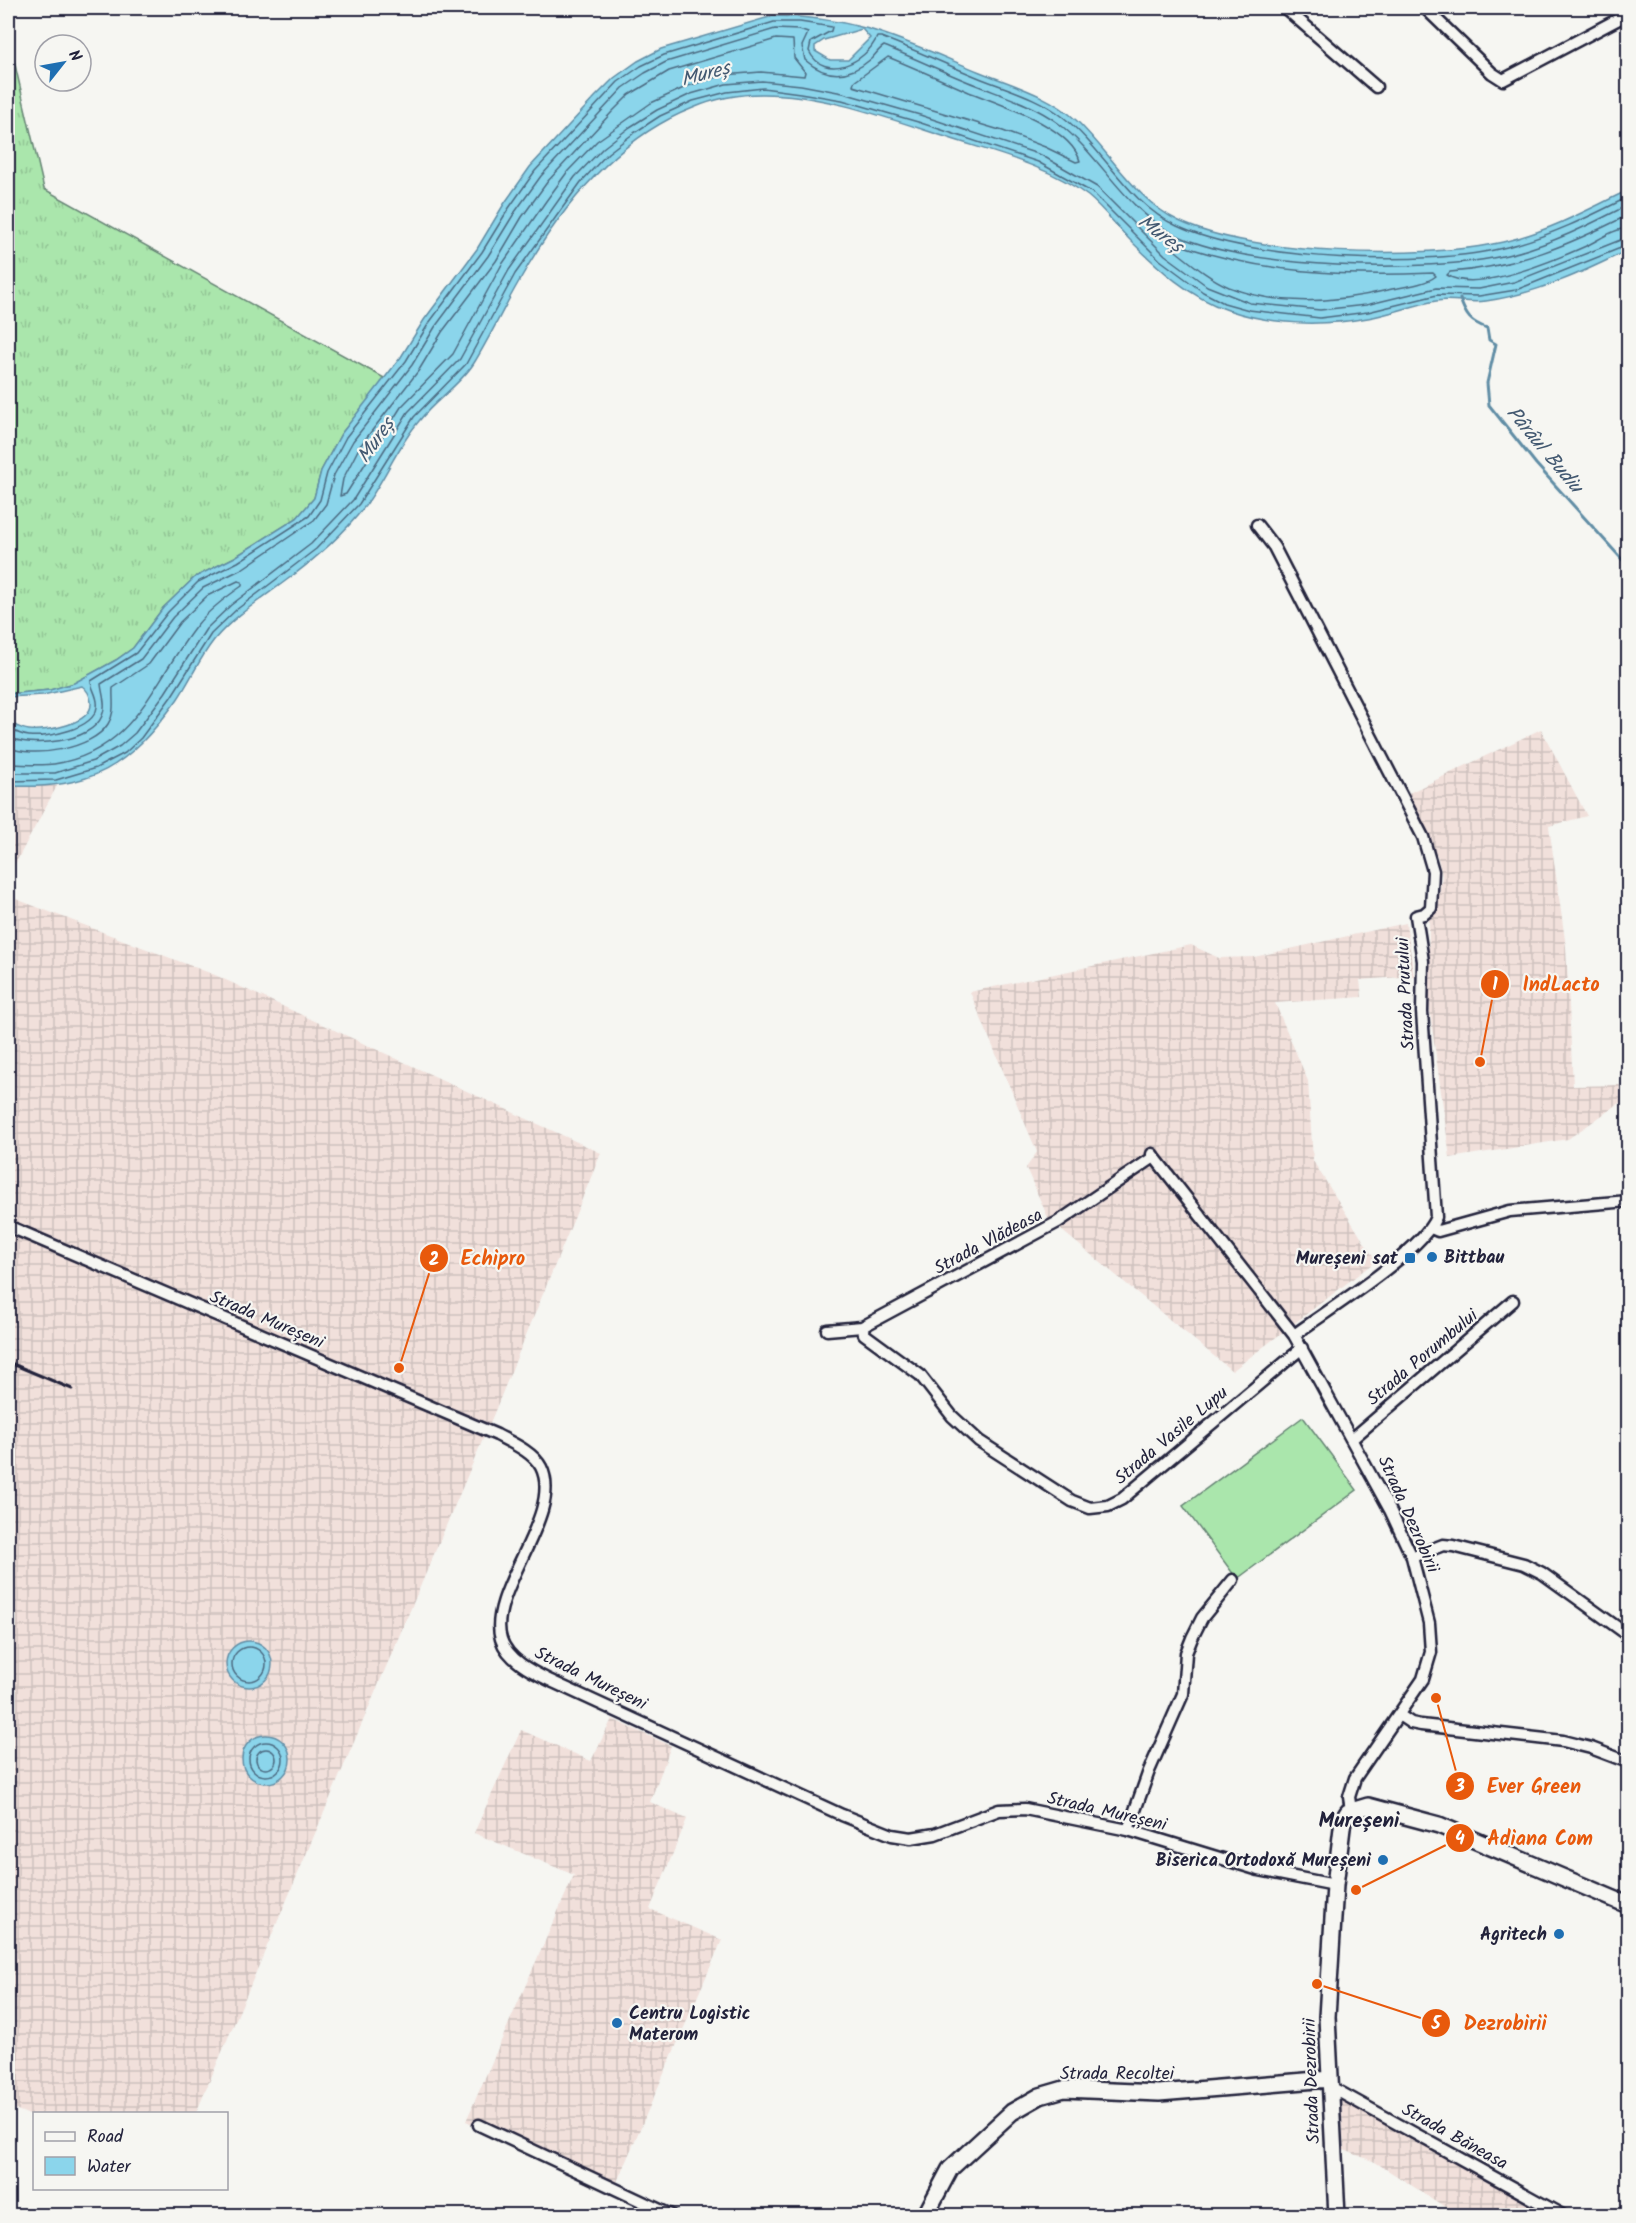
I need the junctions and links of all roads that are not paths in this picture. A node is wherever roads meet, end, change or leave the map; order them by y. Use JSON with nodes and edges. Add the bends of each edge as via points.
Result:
{"nodes":[{"id":1,"x":1286,"y":8,"type":"edge"},
{"id":2,"x":1425,"y":8,"type":"edge"},
{"id":3,"x":1629,"y":14,"type":"edge"},
{"id":4,"x":1376,"y":87,"type":"dead end"},
{"id":5,"x":1257,"y":525,"type":"dead end"},
{"id":6,"x":1153,"y":1155,"type":"joint"},
{"id":7,"x":1629,"y":1201,"type":"edge"},
{"id":8,"x":8,"y":1226,"type":"edge"},
{"id":9,"x":1431,"y":1228,"type":"junction"},
{"id":10,"x":1513,"y":1301,"type":"dead end"},
{"id":11,"x":862,"y":1327,"type":"junction"},
{"id":12,"x":827,"y":1330,"type":"dead end"},
{"id":13,"x":1294,"y":1335,"type":"junction"},
{"id":14,"x":1302,"y":1348,"type":"junction"},
{"id":15,"x":1352,"y":1439,"type":"junction"},
{"id":16,"x":1412,"y":1557,"type":"junction"},
{"id":17,"x":1233,"y":1580,"type":"dead end"},
{"id":18,"x":1629,"y":1635,"type":"edge"},
{"id":19,"x":1399,"y":1715,"type":"junction"},
{"id":20,"x":1629,"y":1762,"type":"edge"},
{"id":21,"x":1351,"y":1810,"type":"junction"},
{"id":22,"x":1128,"y":1830,"type":"junction"},
{"id":23,"x":1335,"y":1885,"type":"junction"},
{"id":24,"x":1629,"y":1905,"type":"edge"},
{"id":25,"x":1329,"y":2083,"type":"junction"},
{"id":26,"x":479,"y":2125,"type":"dead end"},
{"id":27,"x":673,"y":2216,"type":"edge"},
{"id":28,"x":925,"y":2216,"type":"edge"},
{"id":29,"x":1337,"y":2216,"type":"edge"},
{"id":30,"x":1564,"y":2216,"type":"edge"}],
"edges":[{"from":1,"to":4,"type":"street"},
{"from":2,"to":3,"type":"street","via":[[1503,80]]},
{"from":5,"to":9,"type":"street","name":"Strada Prutului","via":[[1274,547],[1423,837],[1433,871],[1431,908],[1416,916],[1424,961],[1422,1012],[1437,1204]]},
{"from":6,"to":11,"type":"street","name":"Strada Vlădeasa","via":[[1058,1222]]},
{"from":6,"to":13,"type":"street","name":"Strada Dezrobirii"},
{"from":7,"to":9,"type":"street","via":[[1510,1212],[1438,1231]]},
{"from":8,"to":22,"type":"street","name":"Strada Mureșeni","via":[[497,1435],[524,1450],[541,1467],[546,1486],[544,1507],[507,1595],[501,1639],[528,1669],[892,1835],[911,1838],[935,1834],[999,1809],[1069,1816]]},
{"from":9,"to":13,"type":"street","via":[[1415,1246]]},
{"from":10,"to":15,"type":"street","name":"Strada Porumbului"},
{"from":11,"to":12,"type":"street","name":"Strada Vlădeasa"},
{"from":11,"to":14,"type":"street","name":"Strada Vasile Lupu","via":[[864,1334],[920,1375],[952,1416],[980,1441],[1072,1502],[1090,1508],[1122,1499]]},
{"from":13,"to":14,"type":"street","name":"Strada Dezrobirii"},
{"from":14,"to":15,"type":"street","name":"Strada Dezrobirii"},
{"from":15,"to":16,"type":"street","name":"Strada Dezrobirii"},
{"from":16,"to":18,"type":"street","via":[[1443,1545],[1524,1564],[1560,1584]]},
{"from":16,"to":19,"type":"street","name":"Strada Dezrobirii","via":[[1430,1623],[1431,1652],[1424,1679]]},
{"from":17,"to":22,"type":"street","via":[[1202,1618],[1192,1638],[1186,1653],[1183,1694]]},
{"from":19,"to":20,"type":"street","via":[[1421,1725],[1563,1741]]},
{"from":19,"to":21,"type":"street","name":"Strada Dezrobirii","via":[[1355,1778],[1349,1797]]},
{"from":21,"to":23,"type":"main road","name":"Strada Dezrobirii","via":[[1343,1820]]},
{"from":21,"to":24,"type":"main road","via":[[1368,1806],[1439,1825]]},
{"from":22,"to":23,"type":"street","name":"Strada Mureșeni","via":[[1259,1870]]},
{"from":23,"to":25,"type":"main road","name":"Strada Dezrobirii","via":[[1327,2017]]},
{"from":25,"to":28,"type":"main road","name":"Strada Recoltei","via":[[1159,2093],[1064,2089],[1040,2096],[1012,2112],[950,2169]]},
{"from":25,"to":29,"type":"main road","name":"Strada Dezrobirii"},
{"from":25,"to":30,"type":"street","name":"Strada Băneasa"},
{"from":26,"to":27,"type":"street"}]}
